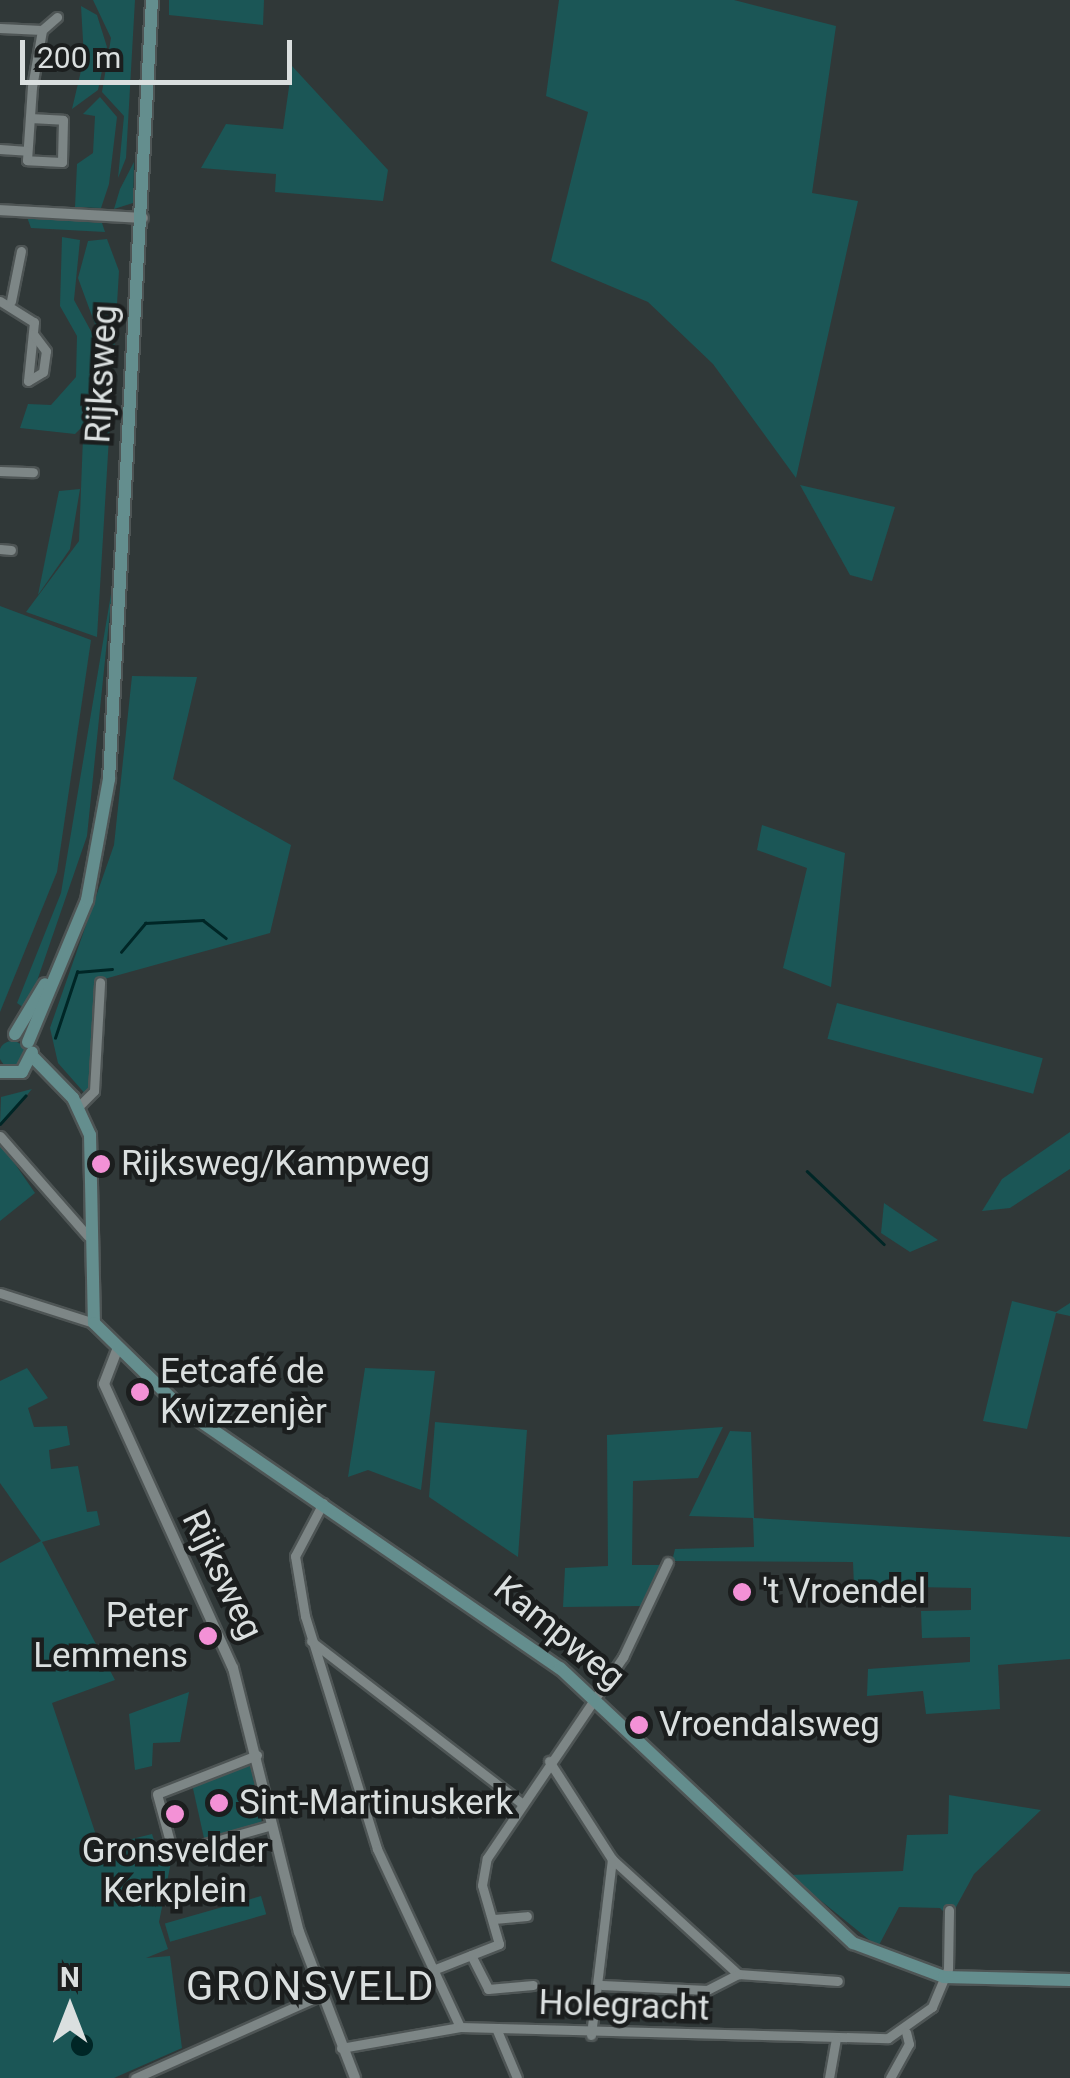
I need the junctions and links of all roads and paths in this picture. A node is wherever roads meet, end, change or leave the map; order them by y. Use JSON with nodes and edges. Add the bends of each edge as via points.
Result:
{"nodes":[{"id":1,"x":152,"y":0,"type":"edge"},
{"id":2,"x":56,"y":17,"type":"dead end"},
{"id":3,"x":0,"y":28,"type":"edge"},
{"id":4,"x":42,"y":30,"type":"junction"},
{"id":5,"x":30,"y":118,"type":"junction"},
{"id":6,"x":0,"y":150,"type":"edge"},
{"id":7,"x":27,"y":151,"type":"junction"},
{"id":8,"x":0,"y":210,"type":"edge"},
{"id":9,"x":142,"y":218,"type":"junction"},
{"id":10,"x":21,"y":250,"type":"dead end"},
{"id":11,"x":5,"y":301,"type":"edge"},
{"id":12,"x":33,"y":334,"type":"dead end"},
{"id":13,"x":0,"y":471,"type":"edge"},
{"id":14,"x":34,"y":472,"type":"dead end"},
{"id":15,"x":110,"y":751,"type":"junction"},
{"id":16,"x":100,"y":982,"type":"dead end"},
{"id":17,"x":7,"y":1035,"type":"edge"},
{"id":18,"x":30,"y":1049,"type":"junction"},
{"id":19,"x":25,"y":1070,"type":"junction"},
{"id":20,"x":3,"y":1076,"type":"edge"},
{"id":21,"x":67,"y":1091,"type":"junction"},
{"id":22,"x":79,"y":1106,"type":"junction"},
{"id":23,"x":0,"y":1136,"type":"edge"},
{"id":24,"x":88,"y":1236,"type":"junction"},
{"id":25,"x":0,"y":1294,"type":"edge"},
{"id":26,"x":94,"y":1323,"type":"junction"},
{"id":27,"x":117,"y":1350,"type":"junction"},
{"id":28,"x":323,"y":1502,"type":"junction"},
{"id":29,"x":668,"y":1562,"type":"dead end"},
{"id":30,"x":312,"y":1641,"type":"junction"},
{"id":31,"x":596,"y":1698,"type":"junction"},
{"id":32,"x":257,"y":1755,"type":"junction"},
{"id":33,"x":549,"y":1761,"type":"junction"},
{"id":34,"x":520,"y":1802,"type":"junction"},
{"id":35,"x":272,"y":1825,"type":"junction"},
{"id":36,"x":612,"y":1860,"type":"junction"},
{"id":37,"x":949,"y":1910,"type":"dead end"},
{"id":38,"x":527,"y":1916,"type":"dead end"},
{"id":39,"x":494,"y":1918,"type":"junction"},
{"id":40,"x":471,"y":1955,"type":"junction"},
{"id":41,"x":433,"y":1970,"type":"junction"},
{"id":42,"x":738,"y":1974,"type":"junction"},
{"id":43,"x":944,"y":1977,"type":"junction"},
{"id":44,"x":1070,"y":1980,"type":"edge"},
{"id":45,"x":838,"y":1981,"type":"dead end"},
{"id":46,"x":602,"y":1985,"type":"junction"},
{"id":47,"x":533,"y":1986,"type":"dead end"},
{"id":48,"x":319,"y":1996,"type":"junction"},
{"id":49,"x":460,"y":2027,"type":"junction"},
{"id":50,"x":496,"y":2028,"type":"junction"},
{"id":51,"x":906,"y":2032,"type":"junction"},
{"id":52,"x":591,"y":2034,"type":"junction"},
{"id":53,"x":836,"y":2040,"type":"junction"},
{"id":54,"x":341,"y":2048,"type":"junction"},
{"id":55,"x":135,"y":2078,"type":"edge"},
{"id":56,"x":355,"y":2078,"type":"edge"},
{"id":57,"x":517,"y":2078,"type":"edge"},
{"id":58,"x":830,"y":2078,"type":"edge"},
{"id":59,"x":890,"y":2078,"type":"edge"}],
"edges":[{"from":1,"to":9,"type":"main road","name":"Rijksweg"},
{"from":2,"to":4,"type":"street"},
{"from":3,"to":4,"type":"street"},
{"from":4,"to":5,"type":"street"},
{"from":5,"to":7,"type":"street"},
{"from":5,"to":7,"type":"street","via":[[64,120],[62,162],[27,160]]},
{"from":6,"to":7,"type":"street"},
{"from":8,"to":9,"type":"street"},
{"from":9,"to":15,"type":"main road","name":"Rijksweg"},
{"from":10,"to":11,"type":"street"},
{"from":11,"to":12,"type":"street","via":[[31,315]]},
{"from":13,"to":14,"type":"street"},
{"from":15,"to":17,"type":"main road","name":"Rijksweg","via":[[72,920]]},
{"from":15,"to":18,"type":"main road","name":"Rijksweg","via":[[87,900]]},
{"from":16,"to":22,"type":"street","via":[[94,1091]]},
{"from":17,"to":18,"type":"main road"},
{"from":18,"to":19,"type":"main road","name":"Rijksweg"},
{"from":18,"to":21,"type":"main road"},
{"from":19,"to":20,"type":"main road"},
{"from":19,"to":21,"type":"main road"},
{"from":21,"to":22,"type":"main road"},
{"from":22,"to":24,"type":"main road","via":[[91,1141]]},
{"from":23,"to":24,"type":"street"},
{"from":24,"to":26,"type":"main road"},
{"from":25,"to":26,"type":"street"},
{"from":26,"to":27,"type":"main road"},
{"from":27,"to":28,"type":"main road","name":"Kampweg","via":[[208,1430]]},
{"from":27,"to":32,"type":"street","name":"Rijksweg","via":[[102,1374],[121,1433],[214,1622]]},
{"from":28,"to":30,"type":"street","via":[[297,1547],[295,1578]]},
{"from":28,"to":31,"type":"main road","name":"Kampweg"},
{"from":29,"to":31,"type":"street"},
{"from":30,"to":34,"type":"street"},
{"from":30,"to":41,"type":"street","via":[[377,1849]]},
{"from":31,"to":33,"type":"street"},
{"from":31,"to":43,"type":"main road","name":"Kampweg","via":[[811,1912],[870,1953]]},
{"from":32,"to":35,"type":"street","name":"Rijksweg"},
{"from":32,"to":35,"type":"street","via":[[156,1794],[174,1853]]},
{"from":33,"to":34,"type":"street"},
{"from":33,"to":36,"type":"street"},
{"from":34,"to":39,"type":"street","via":[[482,1873]]},
{"from":35,"to":48,"type":"street","name":"Rijksweg"},
{"from":36,"to":42,"type":"street"},
{"from":36,"to":46,"type":"street"},
{"from":37,"to":43,"type":"street"},
{"from":38,"to":39,"type":"street"},
{"from":39,"to":40,"type":"street","via":[[498,1944]]},
{"from":40,"to":41,"type":"street"},
{"from":40,"to":47,"type":"street","via":[[488,1990]]},
{"from":41,"to":49,"type":"street"},
{"from":42,"to":45,"type":"street"},
{"from":42,"to":46,"type":"street","via":[[707,1990]]},
{"from":43,"to":44,"type":"main road","name":"Kampweg"},
{"from":43,"to":51,"type":"street","via":[[930,2010]]},
{"from":46,"to":52,"type":"street"},
{"from":48,"to":54,"type":"street","name":"Rijksweg"},
{"from":48,"to":55,"type":"street"},
{"from":49,"to":50,"type":"street","name":"Holegracht"},
{"from":49,"to":54,"type":"street","name":"Holegracht"},
{"from":50,"to":52,"type":"street","name":"Holegracht"},
{"from":50,"to":57,"type":"street"},
{"from":51,"to":53,"type":"street","name":"Holegracht"},
{"from":51,"to":59,"type":"street","via":[[910,2042]]},
{"from":52,"to":53,"type":"street","name":"Holegracht"},
{"from":53,"to":58,"type":"street"},
{"from":54,"to":56,"type":"street","name":"Rijksweg"}]}
